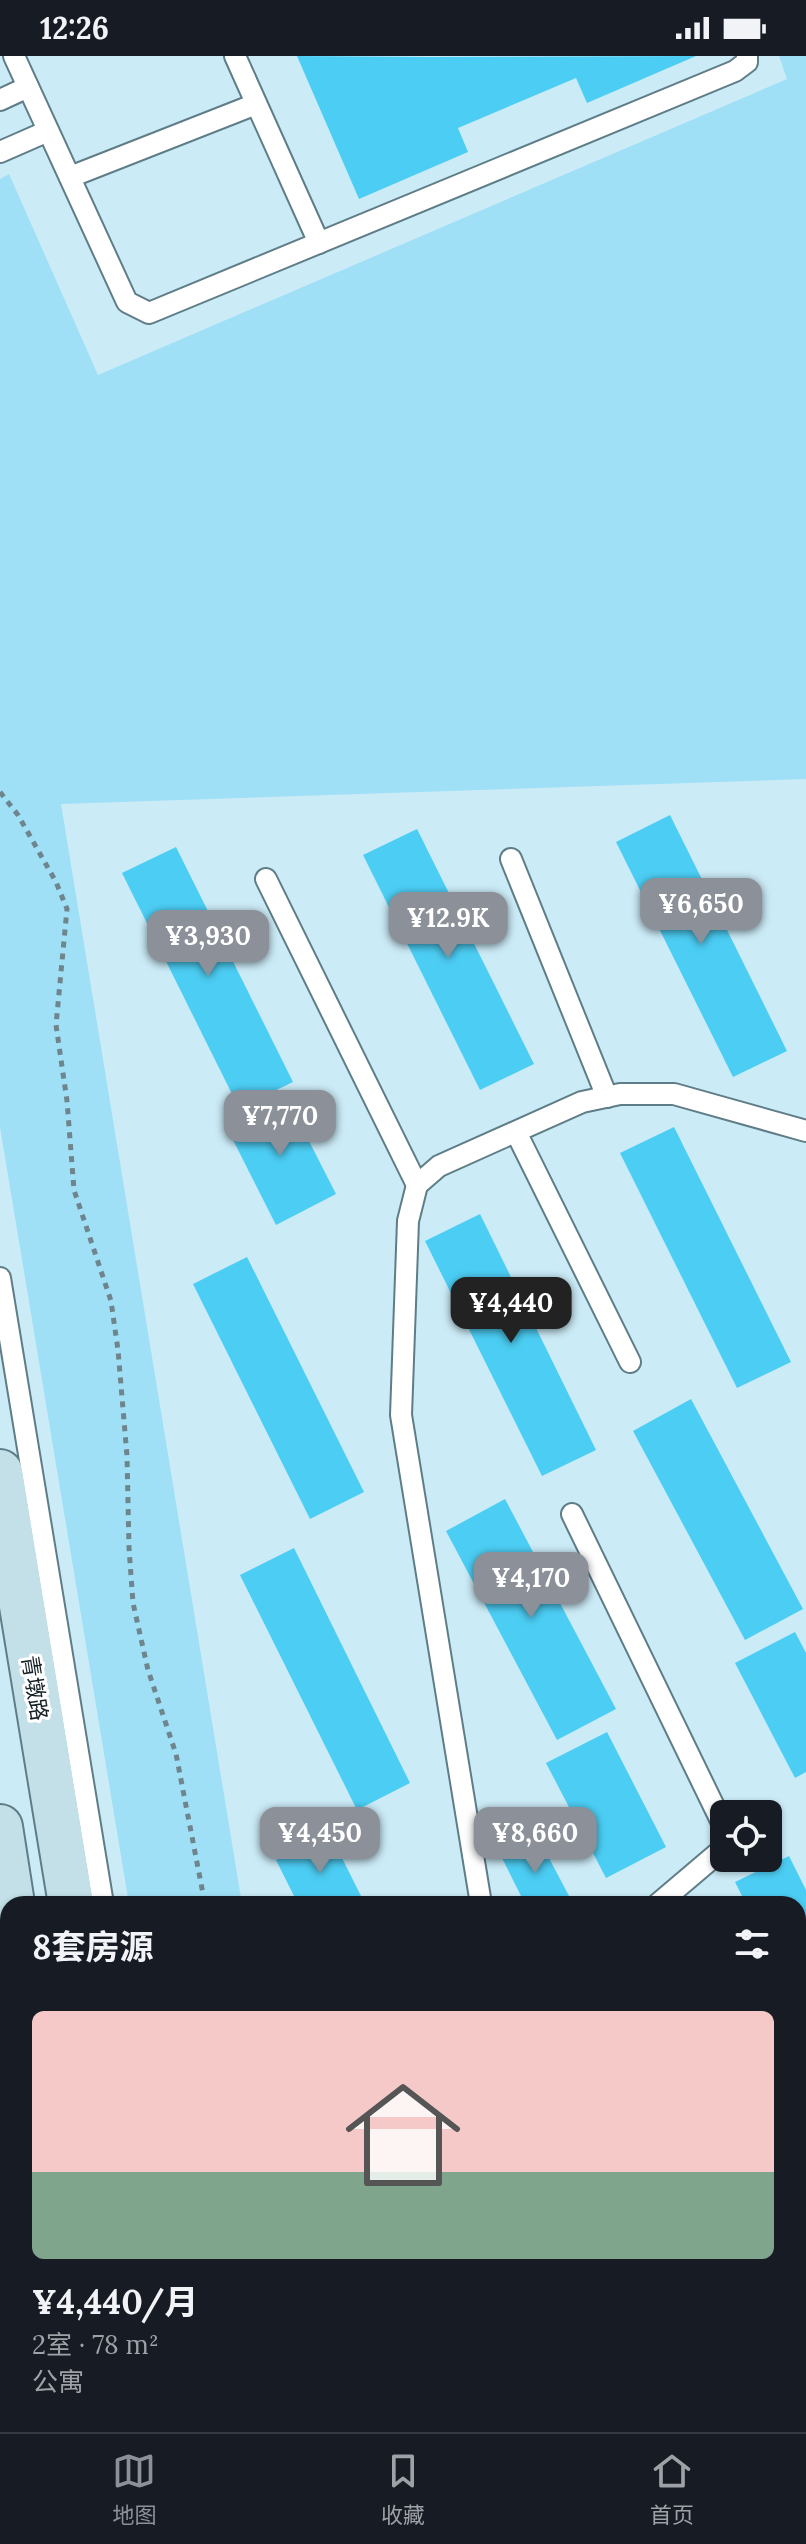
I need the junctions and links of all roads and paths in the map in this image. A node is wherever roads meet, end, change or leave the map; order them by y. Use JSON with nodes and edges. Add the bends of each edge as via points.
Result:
{"nodes":[{"id":1,"x":14,"y":56,"type":"edge"},
{"id":2,"x":235,"y":56,"type":"edge"},
{"id":3,"x":747,"y":56,"type":"edge"},
{"id":4,"x":28,"y":87,"type":"junction"},
{"id":5,"x":0,"y":100,"type":"edge"},
{"id":6,"x":256,"y":104,"type":"junction"},
{"id":7,"x":48,"y":131,"type":"junction"},
{"id":8,"x":0,"y":152,"type":"edge"},
{"id":9,"x":70,"y":177,"type":"junction"},
{"id":10,"x":319,"y":243,"type":"junction"},
{"id":11,"x":0,"y":792,"type":"edge"},
{"id":12,"x":511,"y":859,"type":"dead end"},
{"id":13,"x":266,"y":879,"type":"dead end"},
{"id":14,"x":607,"y":1097,"type":"junction"},
{"id":15,"x":806,"y":1131,"type":"edge"},
{"id":16,"x":516,"y":1132,"type":"junction"},
{"id":17,"x":417,"y":1185,"type":"junction"},
{"id":18,"x":0,"y":1278,"type":"edge"},
{"id":19,"x":630,"y":1362,"type":"dead end"},
{"id":20,"x":0,"y":1472,"type":"edge"},
{"id":21,"x":572,"y":1514,"type":"dead end"},
{"id":22,"x":11,"y":1605,"type":"edge"},
{"id":23,"x":711,"y":1800,"type":"edge"},
{"id":24,"x":0,"y":1827,"type":"edge"},
{"id":25,"x":710,"y":1860,"type":"edge"},
{"id":26,"x":11,"y":1896,"type":"edge"},
{"id":27,"x":69,"y":1896,"type":"edge"},
{"id":28,"x":102,"y":1896,"type":"edge"},
{"id":29,"x":203,"y":1896,"type":"edge"},
{"id":30,"x":480,"y":1896,"type":"edge"},
{"id":31,"x":667,"y":1896,"type":"edge"}],
"edges":[{"from":1,"to":4,"type":"lane"},
{"from":2,"to":6,"type":"lane"},
{"from":3,"to":10,"type":"lane","via":[[735,71]]},
{"from":4,"to":5,"type":"lane"},
{"from":4,"to":7,"type":"lane"},
{"from":6,"to":9,"type":"lane"},
{"from":6,"to":10,"type":"lane"},
{"from":7,"to":8,"type":"lane"},
{"from":7,"to":9,"type":"lane"},
{"from":9,"to":10,"type":"lane","via":[[127,302],[149,313]]},
{"from":11,"to":29,"type":"path","via":[[18,815],[67,909],[56,1025],[74,1190],[111,1301],[118,1350],[133,1603],[176,1754]]},
{"from":12,"to":14,"type":"lane"},
{"from":13,"to":17,"type":"lane"},
{"from":14,"to":15,"type":"lane","via":[[674,1094]]},
{"from":14,"to":16,"type":"lane","via":[[582,1102]]},
{"from":16,"to":17,"type":"lane","via":[[439,1166]]},
{"from":16,"to":19,"type":"lane"},
{"from":17,"to":30,"type":"lane","via":[[408,1221],[401,1415]]},
{"from":18,"to":28,"type":"lane"},
{"from":20,"to":22,"type":"main road","name":"青墩路"},
{"from":21,"to":23,"type":"lane"},
{"from":22,"to":27,"type":"main road","name":"青墩路"},
{"from":24,"to":26,"type":"main road"},
{"from":25,"to":31,"type":"lane"}]}
